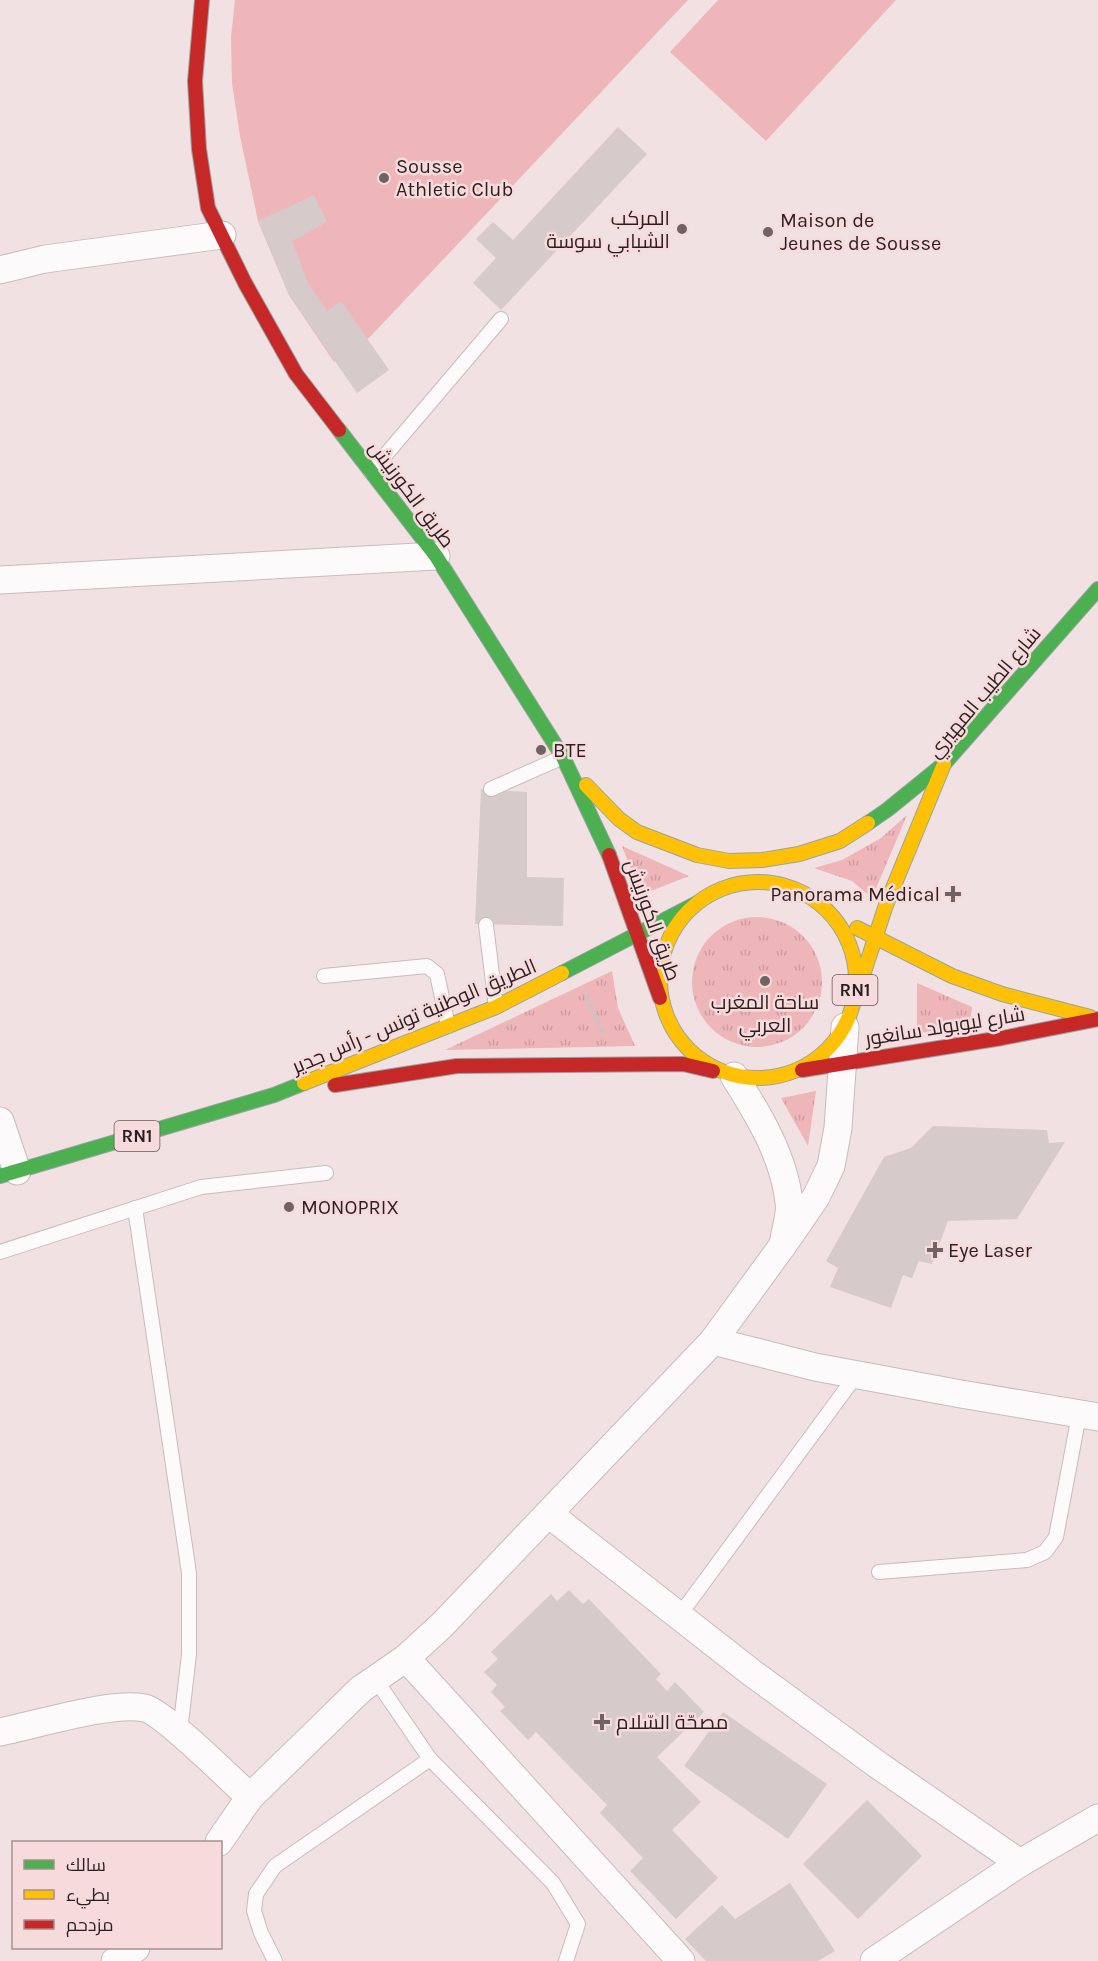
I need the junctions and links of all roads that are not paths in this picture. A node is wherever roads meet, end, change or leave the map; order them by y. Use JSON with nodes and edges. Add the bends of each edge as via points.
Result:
{"nodes":[{"id":1,"x":202,"y":0,"type":"edge"},
{"id":2,"x":222,"y":235,"type":"junction"},
{"id":3,"x":0,"y":270,"type":"edge"},
{"id":4,"x":501,"y":319,"type":"dead end"},
{"id":5,"x":371,"y":472,"type":"junction"},
{"id":6,"x":436,"y":556,"type":"junction"},
{"id":7,"x":0,"y":580,"type":"edge"},
{"id":8,"x":1098,"y":589,"type":"edge"},
{"id":9,"x":562,"y":757,"type":"junction"},
{"id":10,"x":944,"y":764,"type":"junction"},
{"id":11,"x":491,"y":789,"type":"dead end"},
{"id":12,"x":697,"y":903,"type":"junction"},
{"id":13,"x":830,"y":914,"type":"junction"},
{"id":14,"x":486,"y":925,"type":"dead end"},
{"id":15,"x":637,"y":934,"type":"junction"},
{"id":16,"x":875,"y":938,"type":"junction"},
{"id":17,"x":324,"y":976,"type":"dead end"},
{"id":18,"x":660,"y":998,"type":"junction"},
{"id":19,"x":854,"y":999,"type":"junction"},
{"id":20,"x":496,"y":1007,"type":"junction"},
{"id":21,"x":448,"y":1026,"type":"junction"},
{"id":22,"x":844,"y":1027,"type":"junction"},
{"id":23,"x":843,"y":1062,"type":"junction"},
{"id":24,"x":798,"y":1071,"type":"junction"},
{"id":25,"x":731,"y":1075,"type":"junction"},
{"id":26,"x":274,"y":1095,"type":"junction"},
{"id":27,"x":0,"y":1121,"type":"edge"},
{"id":28,"x":9,"y":1173,"type":"edge"},
{"id":29,"x":326,"y":1173,"type":"dead end"},
{"id":30,"x":135,"y":1208,"type":"junction"},
{"id":31,"x":783,"y":1245,"type":"junction"},
{"id":32,"x":0,"y":1252,"type":"edge"},
{"id":33,"x":712,"y":1341,"type":"junction"},
{"id":34,"x":857,"y":1374,"type":"junction"},
{"id":35,"x":1088,"y":1416,"type":"edge"},
{"id":36,"x":549,"y":1514,"type":"junction"},
{"id":37,"x":879,"y":1572,"type":"dead end"},
{"id":38,"x":679,"y":1616,"type":"junction"},
{"id":39,"x":406,"y":1658,"type":"junction"},
{"id":40,"x":376,"y":1680,"type":"junction"},
{"id":41,"x":0,"y":1732,"type":"edge"},
{"id":42,"x":180,"y":1733,"type":"junction"},
{"id":43,"x":430,"y":1759,"type":"junction"},
{"id":44,"x":250,"y":1797,"type":"junction"},
{"id":45,"x":1098,"y":1818,"type":"edge"},
{"id":46,"x":220,"y":1841,"type":"edge"},
{"id":47,"x":1020,"y":1863,"type":"junction"},
{"id":48,"x":133,"y":1949,"type":"edge"},
{"id":49,"x":115,"y":1961,"type":"edge"},
{"id":50,"x":275,"y":1961,"type":"edge"},
{"id":51,"x":566,"y":1961,"type":"edge"},
{"id":52,"x":681,"y":1961,"type":"edge"},
{"id":53,"x":874,"y":1961,"type":"edge"}],
"edges":[{"from":1,"to":2,"type":"main road","name":"طريق الكورنيش","via":[[195,81],[199,149],[208,208]]},
{"from":2,"to":3,"type":"street","via":[[45,259]]},
{"from":2,"to":5,"type":"main road","name":"طريق الكورنيش","via":[[296,374]]},
{"from":4,"to":5,"type":"lane"},
{"from":5,"to":6,"type":"main road","name":"طريق الكورنيش"},
{"from":6,"to":7,"type":"street"},
{"from":6,"to":9,"type":"main road","name":"طريق الكورنيش"},
{"from":8,"to":10,"type":"main road","name":"شارع الطيب المهيري"},
{"from":9,"to":10,"type":"main road","via":[[593,794],[636,832],[697,855],[729,861],[799,854],[840,841],[887,810]]},
{"from":9,"to":11,"type":"lane"},
{"from":9,"to":15,"type":"main road","name":"طريق الكورنيش","via":[[604,842]]},
{"from":10,"to":16,"type":"main road","name":"شارع الطيب المهيري"},
{"from":12,"to":13,"type":"main road","number":"RN1","via":[[718,890],[741,883],[766,882],[790,887],[812,898]]},
{"from":12,"to":15,"type":"main road","name":"الطريق الوطنية تونس - رأس جدير","number":"RN1"},
{"from":12,"to":18,"type":"main road","number":"RN1","via":[[667,942],[659,971]]},
{"from":13,"to":16,"type":"main road","name":"شارع ليوبولد سانغور","number":"RN1"},
{"from":13,"to":19,"type":"main road","number":"RN1","via":[[849,942],[856,970]]},
{"from":14,"to":20,"type":"lane"},
{"from":15,"to":18,"type":"main road","name":"طريق الكورنيش"},
{"from":15,"to":20,"type":"main road","name":"الطريق الوطنية تونس - رأس جدير","number":"RN1"},
{"from":16,"to":19,"type":"main road","name":"شارع الطيب المهيري"},
{"from":16,"to":23,"type":"main road","name":"شارع ليوبولد سانغور","number":"RN1","via":[[952,976],[1002,994],[1098,1019]]},
{"from":17,"to":21,"type":"lane","via":[[427,966],[437,974]]},
{"from":18,"to":25,"type":"main road","number":"RN1","via":[[683,1045],[703,1063]]},
{"from":19,"to":22,"type":"main road","number":"RN1"},
{"from":20,"to":21,"type":"main road","name":"الطريق الوطنية تونس - رأس جدير","number":"RN1"},
{"from":21,"to":26,"type":"main road","name":"الطريق الوطنية تونس - رأس جدير","number":"RN1"},
{"from":22,"to":23,"type":"street"},
{"from":22,"to":24,"type":"main road","number":"RN1","via":[[822,1056]]},
{"from":23,"to":24,"type":"main road","name":"شارع ليوبولد سانغور","number":"RN1"},
{"from":23,"to":31,"type":"street","via":[[831,1166],[816,1197]]},
{"from":24,"to":25,"type":"main road","number":"RN1","via":[[771,1078]]},
{"from":25,"to":26,"type":"main road","name":"الطريق الوطنية تونس - رأس جدير","number":"RN1","via":[[682,1064],[457,1066]]},
{"from":25,"to":31,"type":"street","via":[[761,1119],[779,1160],[790,1204]]},
{"from":26,"to":28,"type":"main road","name":"الطريق الوطنية تونس - رأس جدير","number":"RN1"},
{"from":27,"to":28,"type":"street"},
{"from":29,"to":30,"type":"lane","via":[[201,1186]]},
{"from":30,"to":32,"type":"lane"},
{"from":30,"to":42,"type":"lane","via":[[189,1573],[189,1654]]},
{"from":31,"to":33,"type":"street"},
{"from":33,"to":34,"type":"street"},
{"from":33,"to":36,"type":"street"},
{"from":34,"to":35,"type":"street"},
{"from":34,"to":38,"type":"lane"},
{"from":35,"to":37,"type":"lane","via":[[1056,1537],[1045,1552],[1027,1560]]},
{"from":36,"to":38,"type":"street"},
{"from":36,"to":39,"type":"street"},
{"from":38,"to":47,"type":"street","via":[[752,1674]]},
{"from":39,"to":40,"type":"street"},
{"from":39,"to":52,"type":"street"},
{"from":40,"to":43,"type":"lane"},
{"from":40,"to":44,"type":"street","via":[[361,1689]]},
{"from":41,"to":42,"type":"street","via":[[122,1707],[146,1708]]},
{"from":42,"to":44,"type":"street"},
{"from":43,"to":50,"type":"lane","via":[[275,1866],[256,1894],[254,1911]]},
{"from":43,"to":51,"type":"lane","via":[[553,1883],[578,1924]]},
{"from":44,"to":46,"type":"street"},
{"from":45,"to":47,"type":"street"},
{"from":47,"to":53,"type":"street"},
{"from":48,"to":49,"type":"street"}]}
